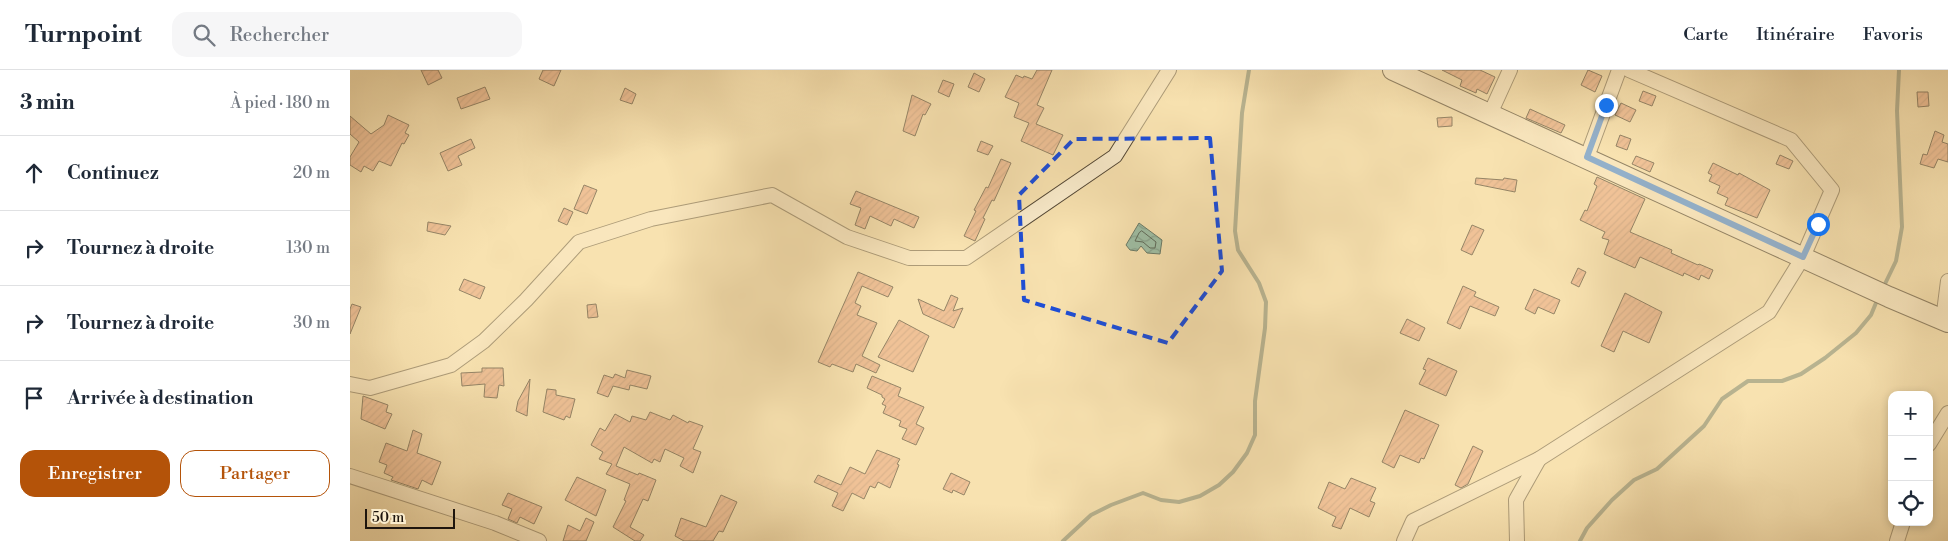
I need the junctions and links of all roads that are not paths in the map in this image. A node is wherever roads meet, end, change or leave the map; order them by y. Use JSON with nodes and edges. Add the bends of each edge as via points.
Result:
{"nodes":[{"id":1,"x":1169,"y":70,"type":"edge"},
{"id":2,"x":1393,"y":70,"type":"edge"},
{"id":3,"x":1510,"y":70,"type":"edge"},
{"id":4,"x":1619,"y":70,"type":"edge"},
{"id":5,"x":1629,"y":70,"type":"edge"},
{"id":6,"x":1490,"y":114,"type":"junction"},
{"id":7,"x":1587,"y":157,"type":"junction"},
{"id":8,"x":1803,"y":257,"type":"junction"},
{"id":9,"x":1948,"y":281,"type":"edge"},
{"id":10,"x":1946,"y":321,"type":"edge"},
{"id":11,"x":350,"y":384,"type":"edge"},
{"id":12,"x":1948,"y":413,"type":"edge"},
{"id":13,"x":1933,"y":437,"type":"edge"},
{"id":14,"x":1539,"y":459,"type":"junction"},
{"id":15,"x":350,"y":476,"type":"edge"},
{"id":16,"x":1902,"y":526,"type":"edge"},
{"id":17,"x":538,"y":541,"type":"edge"},
{"id":18,"x":1404,"y":541,"type":"edge"},
{"id":19,"x":1517,"y":541,"type":"edge"},
{"id":20,"x":1897,"y":541,"type":"edge"}],
"edges":[{"from":1,"to":11,"type":"street","via":[[1115,156],[966,258],[909,258],[847,237],[772,195],[651,219],[579,242],[484,341],[451,365],[370,388]]},
{"from":2,"to":6,"type":"street"},
{"from":3,"to":6,"type":"street"},
{"from":4,"to":7,"type":"street"},
{"from":5,"to":8,"type":"street","via":[[1792,140],[1832,190]]},
{"from":6,"to":7,"type":"street"},
{"from":7,"to":8,"type":"street"},
{"from":8,"to":10,"type":"street"},
{"from":8,"to":14,"type":"street","via":[[1769,312]]},
{"from":9,"to":10,"type":"street"},
{"from":12,"to":13,"type":"street"},
{"from":14,"to":18,"type":"street","via":[[1413,521]]},
{"from":14,"to":19,"type":"street","via":[[1516,500]]},
{"from":15,"to":17,"type":"street","via":[[495,523]]},
{"from":16,"to":20,"type":"street"}]}
